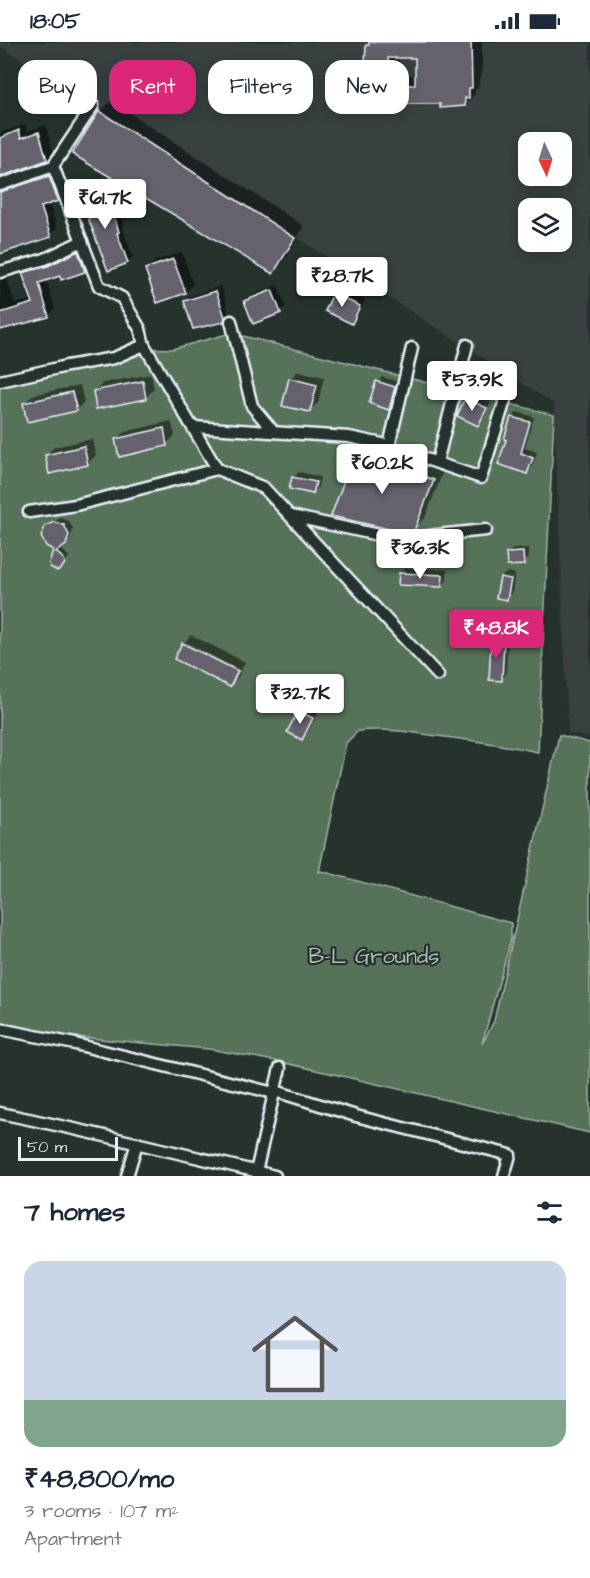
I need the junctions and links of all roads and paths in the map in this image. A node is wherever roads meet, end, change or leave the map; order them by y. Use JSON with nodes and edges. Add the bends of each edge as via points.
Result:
{"nodes":[{"id":1,"x":88,"y":114,"type":"edge"},
{"id":2,"x":53,"y":166,"type":"junction"},
{"id":3,"x":0,"y":184,"type":"edge"},
{"id":4,"x":82,"y":241,"type":"junction"},
{"id":5,"x":0,"y":272,"type":"edge"},
{"id":6,"x":231,"y":321,"type":"dead end"},
{"id":7,"x":144,"y":345,"type":"junction"},
{"id":8,"x":467,"y":345,"type":"dead end"},
{"id":9,"x":412,"y":348,"type":"dead end"},
{"id":10,"x":0,"y":381,"type":"edge"},
{"id":11,"x":508,"y":387,"type":"dead end"},
{"id":12,"x":193,"y":427,"type":"junction"},
{"id":13,"x":274,"y":432,"type":"junction"},
{"id":14,"x":389,"y":446,"type":"junction"},
{"id":15,"x":437,"y":462,"type":"junction"},
{"id":16,"x":218,"y":469,"type":"junction"},
{"id":17,"x":29,"y":512,"type":"dead end"},
{"id":18,"x":291,"y":516,"type":"junction"},
{"id":19,"x":486,"y":530,"type":"dead end"},
{"id":20,"x":438,"y":675,"type":"dead end"},
{"id":21,"x":0,"y":1029,"type":"edge"},
{"id":22,"x":280,"y":1068,"type":"dead end"},
{"id":23,"x":275,"y":1092,"type":"junction"},
{"id":24,"x":0,"y":1113,"type":"edge"},
{"id":25,"x":137,"y":1143,"type":"junction"},
{"id":26,"x":256,"y":1172,"type":"junction"},
{"id":27,"x":126,"y":1176,"type":"edge"},
{"id":28,"x":275,"y":1176,"type":"edge"},
{"id":29,"x":504,"y":1176,"type":"edge"}],
"edges":[{"from":1,"to":2,"type":"street"},
{"from":2,"to":3,"type":"street"},
{"from":2,"to":4,"type":"street"},
{"from":4,"to":5,"type":"street","via":[[45,259]]},
{"from":4,"to":7,"type":"street","via":[[99,285],[122,298],[140,329]]},
{"from":6,"to":13,"type":"street","via":[[252,406]]},
{"from":7,"to":10,"type":"street","via":[[114,358]]},
{"from":7,"to":12,"type":"street"},
{"from":8,"to":15,"type":"street"},
{"from":9,"to":14,"type":"street"},
{"from":11,"to":15,"type":"street","via":[[481,478]]},
{"from":12,"to":13,"type":"street"},
{"from":12,"to":16,"type":"street"},
{"from":13,"to":14,"type":"street","via":[[349,437]]},
{"from":14,"to":15,"type":"street"},
{"from":16,"to":17,"type":"street","via":[[76,505]]},
{"from":16,"to":18,"type":"street","via":[[264,488]]},
{"from":18,"to":19,"type":"street","via":[[401,540]]},
{"from":18,"to":20,"type":"street"},
{"from":21,"to":23,"type":"street"},
{"from":22,"to":23,"type":"street"},
{"from":23,"to":26,"type":"street"},
{"from":23,"to":29,"type":"street","via":[[510,1155]]},
{"from":24,"to":25,"type":"street"},
{"from":25,"to":26,"type":"street"},
{"from":25,"to":27,"type":"street"},
{"from":26,"to":28,"type":"street"}]}
